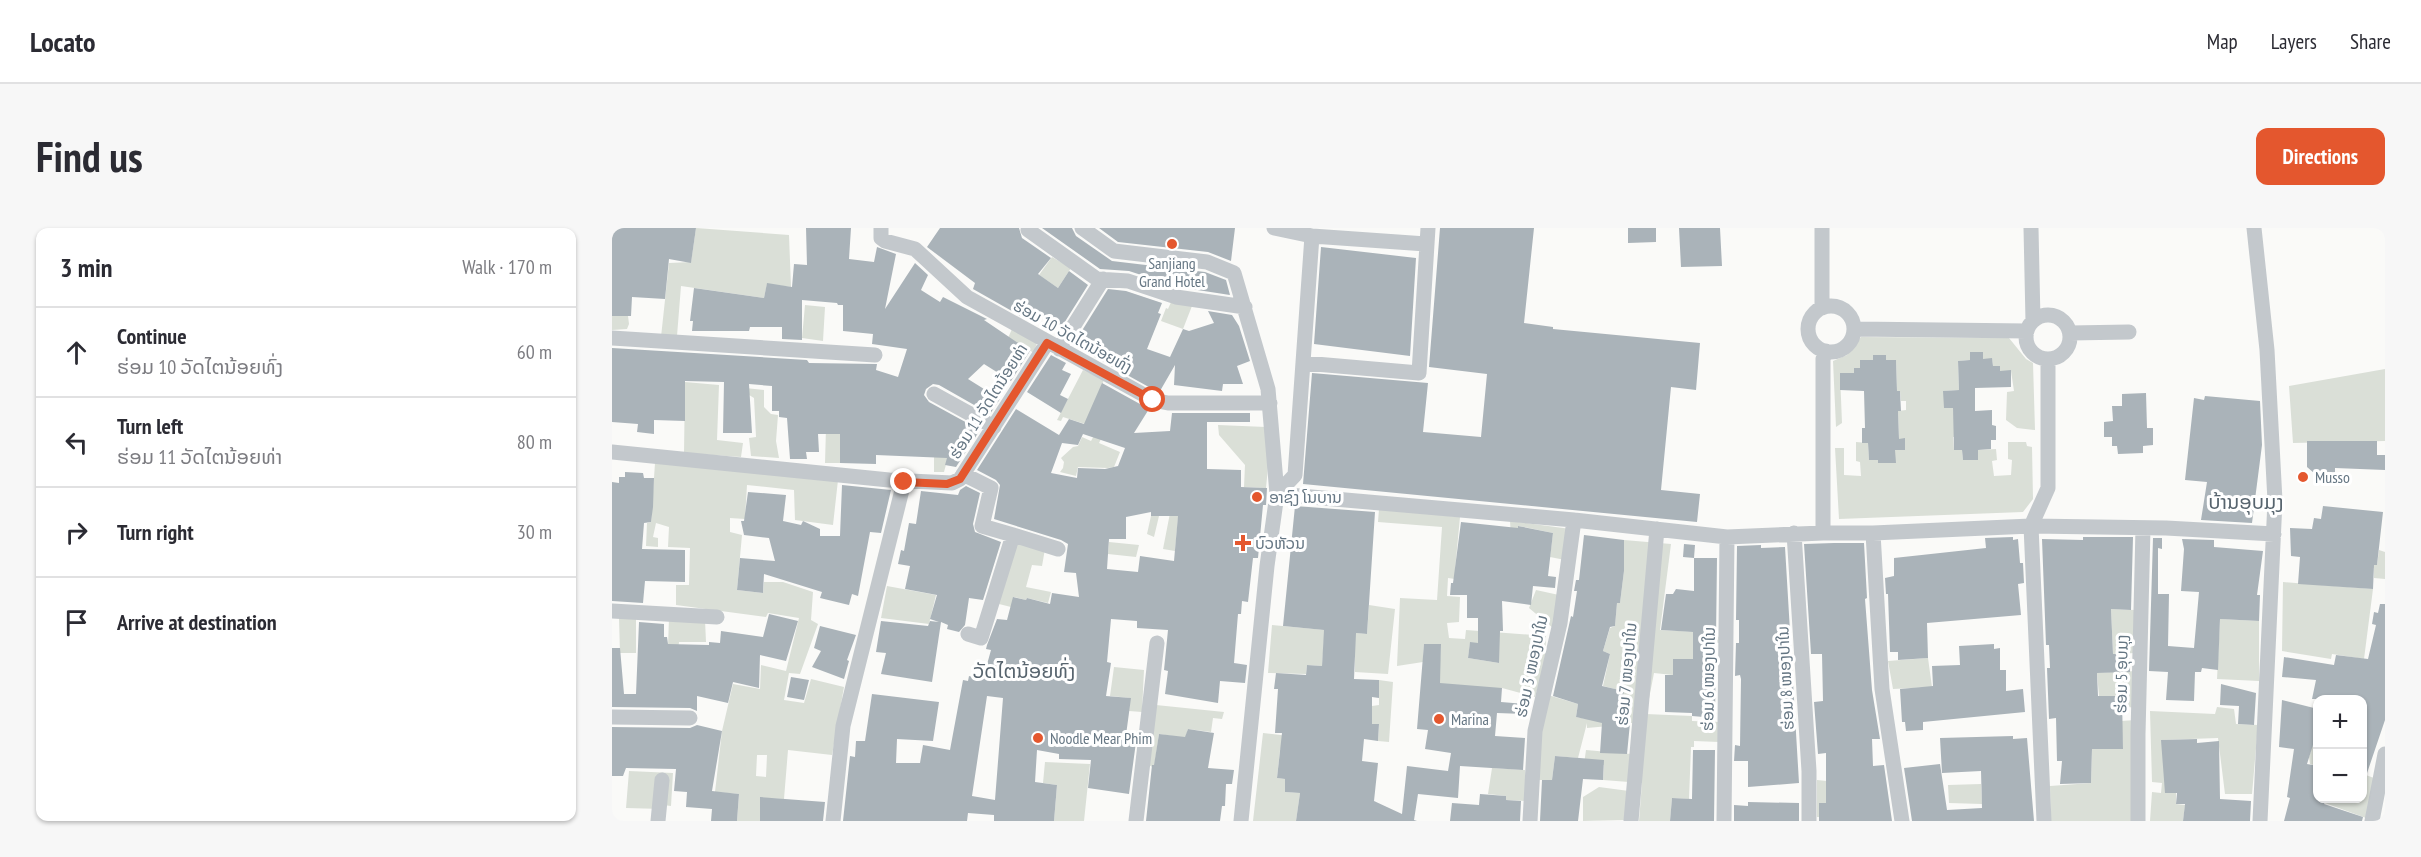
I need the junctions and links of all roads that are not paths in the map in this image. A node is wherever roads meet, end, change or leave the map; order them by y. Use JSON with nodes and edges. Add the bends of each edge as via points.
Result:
{"nodes":[{"id":1,"x":1082,"y":228,"type":"edge"},
{"id":2,"x":1274,"y":228,"type":"edge"},
{"id":3,"x":1428,"y":228,"type":"edge"},
{"id":4,"x":1822,"y":228,"type":"edge"},
{"id":5,"x":2031,"y":228,"type":"edge"},
{"id":6,"x":2254,"y":228,"type":"edge"},
{"id":7,"x":1028,"y":230,"type":"dead end"},
{"id":8,"x":881,"y":233,"type":"edge"},
{"id":9,"x":1312,"y":236,"type":"junction"},
{"id":10,"x":1426,"y":244,"type":"junction"},
{"id":11,"x":1103,"y":279,"type":"junction"},
{"id":12,"x":1245,"y":307,"type":"junction"},
{"id":13,"x":1822,"y":308,"type":"junction"},
{"id":14,"x":2030,"y":326,"type":"junction"},
{"id":15,"x":1854,"y":329,"type":"junction"},
{"id":16,"x":2129,"y":332,"type":"dead end"},
{"id":17,"x":2070,"y":333,"type":"junction"},
{"id":18,"x":612,"y":338,"type":"edge"},
{"id":19,"x":1053,"y":346,"type":"junction"},
{"id":20,"x":1826,"y":351,"type":"junction"},
{"id":21,"x":875,"y":355,"type":"dead end"},
{"id":22,"x":2049,"y":359,"type":"junction"},
{"id":23,"x":1304,"y":363,"type":"junction"},
{"id":24,"x":934,"y":394,"type":"dead end"},
{"id":25,"x":1270,"y":403,"type":"junction"},
{"id":26,"x":994,"y":427,"type":"junction"},
{"id":27,"x":612,"y":452,"type":"edge"},
{"id":28,"x":962,"y":477,"type":"junction"},
{"id":29,"x":904,"y":482,"type":"junction"},
{"id":30,"x":1277,"y":494,"type":"junction"},
{"id":31,"x":1574,"y":520,"type":"junction"},
{"id":32,"x":2031,"y":526,"type":"junction"},
{"id":33,"x":2143,"y":528,"type":"junction"},
{"id":34,"x":1657,"y":530,"type":"junction"},
{"id":35,"x":1823,"y":532,"type":"junction"},
{"id":36,"x":1794,"y":533,"type":"junction"},
{"id":37,"x":1873,"y":533,"type":"junction"},
{"id":38,"x":2274,"y":534,"type":"junction"},
{"id":39,"x":1013,"y":535,"type":"junction"},
{"id":40,"x":1727,"y":537,"type":"junction"},
{"id":41,"x":1058,"y":549,"type":"dead end"},
{"id":42,"x":612,"y":611,"type":"edge"},
{"id":43,"x":717,"y":617,"type":"dead end"},
{"id":44,"x":968,"y":634,"type":"dead end"},
{"id":45,"x":1157,"y":643,"type":"dead end"},
{"id":46,"x":612,"y":717,"type":"edge"},
{"id":47,"x":690,"y":718,"type":"dead end"},
{"id":48,"x":2385,"y":754,"type":"edge"},
{"id":49,"x":662,"y":780,"type":"dead end"},
{"id":50,"x":658,"y":821,"type":"edge"},
{"id":51,"x":833,"y":821,"type":"edge"},
{"id":52,"x":1136,"y":821,"type":"edge"},
{"id":53,"x":1241,"y":821,"type":"edge"},
{"id":54,"x":1530,"y":821,"type":"edge"},
{"id":55,"x":1631,"y":821,"type":"edge"},
{"id":56,"x":1724,"y":821,"type":"edge"},
{"id":57,"x":1809,"y":821,"type":"edge"},
{"id":58,"x":1902,"y":821,"type":"edge"},
{"id":59,"x":2044,"y":821,"type":"edge"},
{"id":60,"x":2138,"y":821,"type":"edge"},
{"id":61,"x":2260,"y":821,"type":"edge"},
{"id":62,"x":2372,"y":821,"type":"edge"}],
"edges":[{"from":1,"to":12,"type":"street","via":[[1114,251],[1207,262],[1234,273]]},
{"from":2,"to":9,"type":"street"},
{"from":3,"to":10,"type":"street"},
{"from":4,"to":13,"type":"street"},
{"from":5,"to":14,"type":"street"},
{"from":6,"to":38,"type":"street","via":[[2268,361]]},
{"from":7,"to":11,"type":"street","via":[[1097,279]]},
{"from":8,"to":19,"type":"street","name":"ຮ່ອມ 10 ວັດໄຕນ້ອຍທົ່ງ","via":[[885,242],[915,249],[967,297]]},
{"from":9,"to":10,"type":"street"},
{"from":9,"to":23,"type":"street"},
{"from":10,"to":23,"type":"street","via":[[1419,374]]},
{"from":11,"to":12,"type":"street","via":[[1135,282],[1176,297]]},
{"from":11,"to":19,"type":"street","name":"ຮ່ອມ 11 ວັດໄຕນ້ອຍທ່າ"},
{"from":12,"to":25,"type":"street"},
{"from":13,"to":15,"type":"street","via":[[1844,310]]},
{"from":13,"to":20,"type":"street","via":[[1811,318],[1809,333],[1816,346]]},
{"from":14,"to":15,"type":"street"},
{"from":14,"to":17,"type":"street","via":[[2039,316],[2054,315],[2066,322]]},
{"from":14,"to":22,"type":"street","via":[[2026,342],[2029,349]]},
{"from":15,"to":20,"type":"street","via":[[1854,336],[1844,348]]},
{"from":16,"to":17,"type":"street"},
{"from":17,"to":22,"type":"street","via":[[2067,349]]},
{"from":18,"to":21,"type":"street"},
{"from":19,"to":25,"type":"street","name":"ຮ່ອມ 10 ວັດໄຕນ້ອຍທົ່ງ","via":[[1160,402]]},
{"from":19,"to":26,"type":"street","name":"ຮ່ອມ 11 ວັດໄຕນ້ອຍທ່າ"},
{"from":20,"to":35,"type":"street"},
{"from":22,"to":32,"type":"street","via":[[2048,488]]},
{"from":23,"to":30,"type":"street","via":[[1295,475]]},
{"from":24,"to":26,"type":"street"},
{"from":25,"to":30,"type":"street"},
{"from":26,"to":28,"type":"street","name":"ຮ່ອມ 11 ວັດໄຕນ້ອຍທ່າ"},
{"from":27,"to":29,"type":"street"},
{"from":28,"to":29,"type":"street","via":[[947,484]]},
{"from":28,"to":39,"type":"street","via":[[991,488],[982,526]]},
{"from":29,"to":51,"type":"street","via":[[843,726]]},
{"from":30,"to":31,"type":"street"},
{"from":30,"to":53,"type":"street","via":[[1266,566]]},
{"from":31,"to":34,"type":"street"},
{"from":31,"to":54,"type":"street","name":"ຮ່ອມ 3 ໜອງປາໃນ","via":[[1560,622],[1535,731]]},
{"from":32,"to":33,"type":"street"},
{"from":32,"to":37,"type":"street"},
{"from":32,"to":59,"type":"street"},
{"from":33,"to":38,"type":"street"},
{"from":33,"to":60,"type":"street","name":"ຮ່ອມ 5 ອຸບມຸງ"},
{"from":34,"to":40,"type":"street"},
{"from":34,"to":55,"type":"street","name":"ຮ່ອມ 7 ໜອງປາໃນ"},
{"from":35,"to":36,"type":"street"},
{"from":35,"to":37,"type":"street"},
{"from":36,"to":40,"type":"street"},
{"from":36,"to":57,"type":"street","name":"ຮ່ອມ 8 ໜອງປາໃນ"},
{"from":37,"to":58,"type":"street","via":[[1882,690]]},
{"from":38,"to":61,"type":"street"},
{"from":39,"to":41,"type":"street"},
{"from":39,"to":44,"type":"street","via":[[981,638]]},
{"from":40,"to":56,"type":"street","name":"ຮ່ອມ 6 ໜອງປາໃນ"},
{"from":42,"to":43,"type":"street"},
{"from":45,"to":52,"type":"street"},
{"from":46,"to":47,"type":"street"},
{"from":48,"to":62,"type":"street"},
{"from":49,"to":50,"type":"street"}]}
